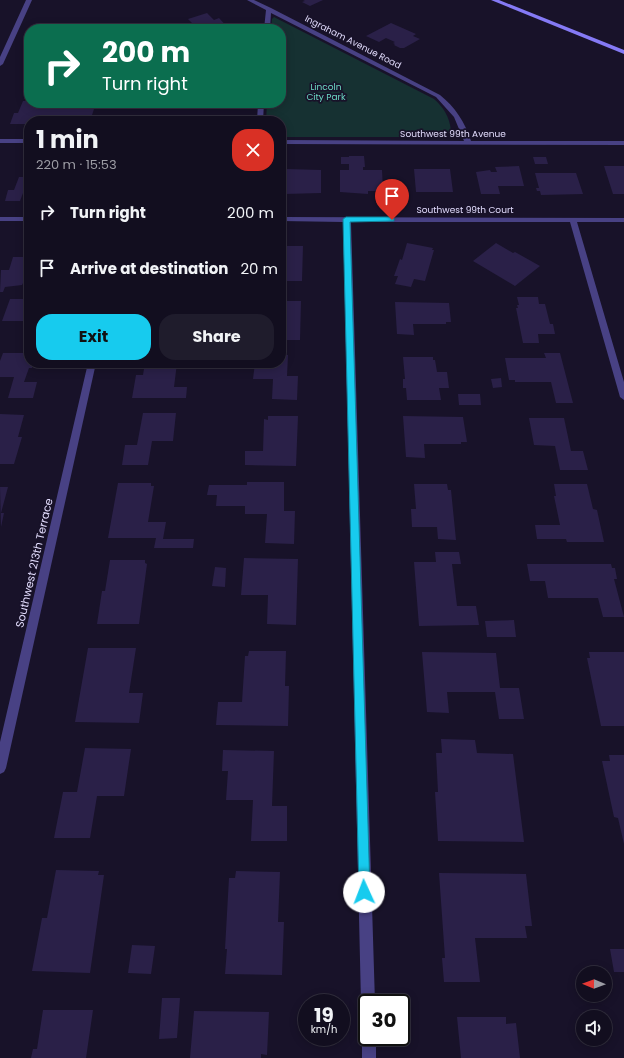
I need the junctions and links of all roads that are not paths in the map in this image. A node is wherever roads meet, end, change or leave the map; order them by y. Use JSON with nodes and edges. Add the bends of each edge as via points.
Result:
{"nodes":[{"id":1,"x":29,"y":0,"type":"edge"},
{"id":2,"x":250,"y":0,"type":"edge"},
{"id":3,"x":494,"y":0,"type":"edge"},
{"id":4,"x":269,"y":10,"type":"junction"},
{"id":5,"x":268,"y":24,"type":"edge"},
{"id":6,"x":624,"y":52,"type":"edge"},
{"id":7,"x":0,"y":64,"type":"edge"},
{"id":8,"x":0,"y":141,"type":"edge"},
{"id":9,"x":24,"y":141,"type":"edge"},
{"id":10,"x":286,"y":142,"type":"edge"},
{"id":11,"x":468,"y":143,"type":"junction"},
{"id":12,"x":624,"y":143,"type":"edge"},
{"id":13,"x":0,"y":219,"type":"edge"},
{"id":14,"x":24,"y":219,"type":"edge"},
{"id":15,"x":286,"y":219,"type":"edge"},
{"id":16,"x":346,"y":219,"type":"junction"},
{"id":17,"x":573,"y":220,"type":"junction"},
{"id":18,"x":624,"y":220,"type":"edge"},
{"id":19,"x":91,"y":368,"type":"edge"},
{"id":20,"x":624,"y":398,"type":"edge"},
{"id":21,"x":0,"y":768,"type":"edge"},
{"id":22,"x":368,"y":994,"type":"edge"},
{"id":23,"x":368,"y":1046,"type":"edge"},
{"id":24,"x":369,"y":1058,"type":"edge"}],
"edges":[{"from":1,"to":7,"type":"street"},
{"from":2,"to":4,"type":"street","name":"Ingraham Avenue Road"},
{"from":3,"to":6,"type":"main road"},
{"from":4,"to":5,"type":"street"},
{"from":4,"to":11,"type":"street","name":"Ingraham Avenue Road","via":[[428,90],[446,102],[458,120]]},
{"from":8,"to":9,"type":"street"},
{"from":10,"to":11,"type":"street","name":"Southwest 99th Avenue"},
{"from":11,"to":12,"type":"street","name":"Southwest 99th Avenue"},
{"from":13,"to":14,"type":"street"},
{"from":15,"to":16,"type":"street","name":"Southwest 99th Court"},
{"from":16,"to":17,"type":"street","name":"Southwest 99th Court"},
{"from":16,"to":22,"type":"street"},
{"from":17,"to":18,"type":"street","name":"Southwest 99th Court"},
{"from":17,"to":20,"type":"street"},
{"from":19,"to":21,"type":"street","name":"Southwest 213th Terrace"},
{"from":23,"to":24,"type":"street"}]}
